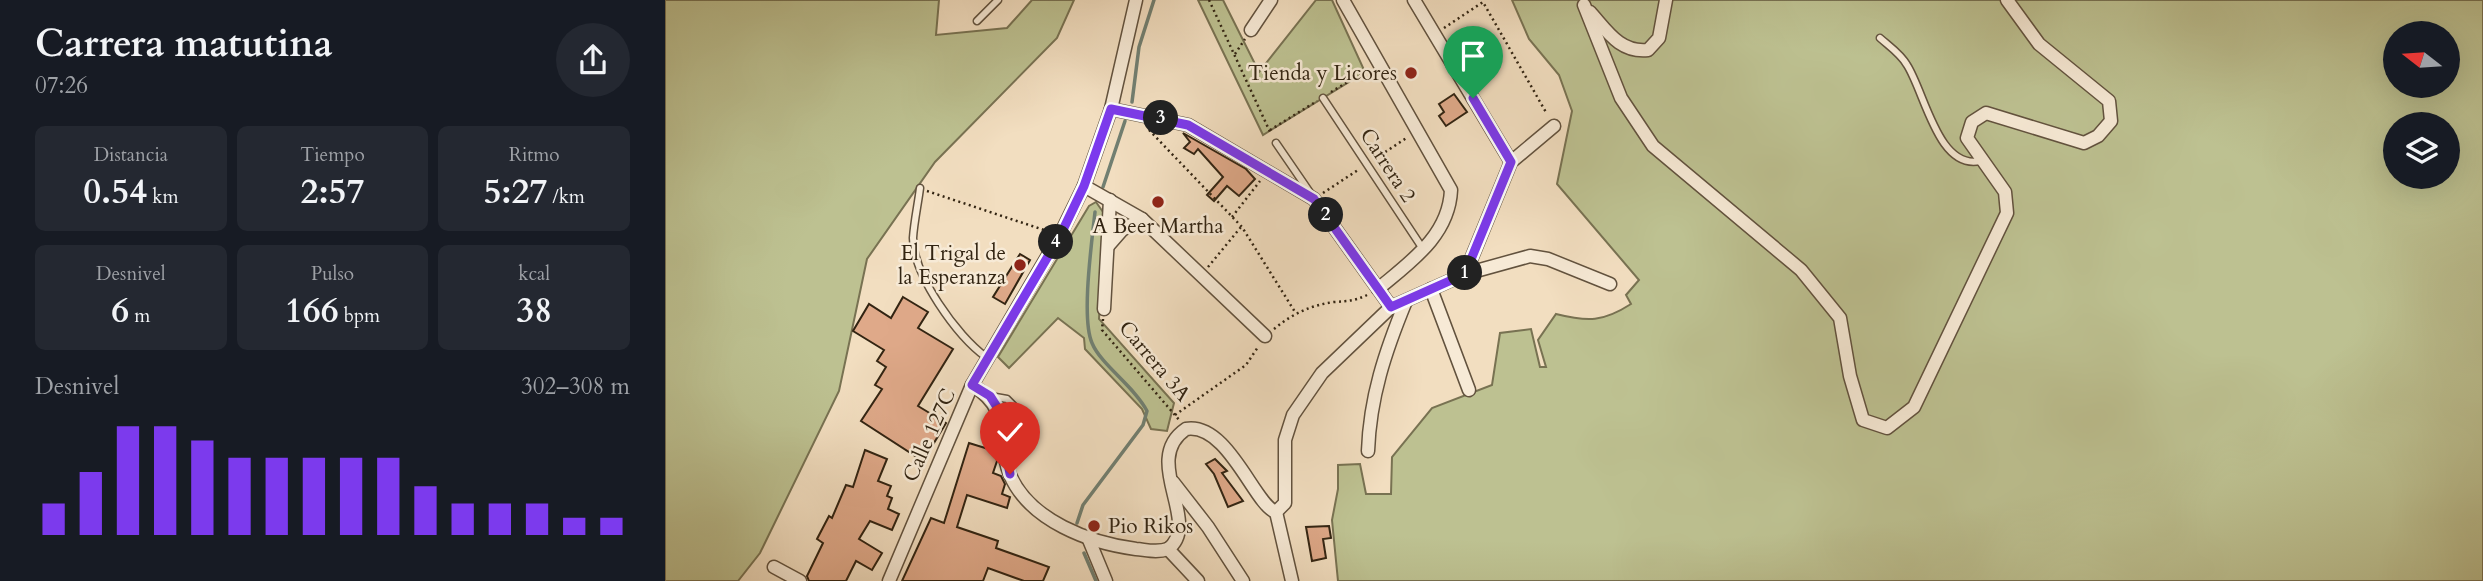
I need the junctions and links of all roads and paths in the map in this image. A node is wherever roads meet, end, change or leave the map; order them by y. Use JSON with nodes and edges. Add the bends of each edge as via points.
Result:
{"nodes":[{"id":1,"x":998,"y":0,"type":"edge"},
{"id":2,"x":1136,"y":0,"type":"edge"},
{"id":3,"x":1209,"y":0,"type":"edge"},
{"id":4,"x":1272,"y":0,"type":"edge"},
{"id":5,"x":1343,"y":0,"type":"edge"},
{"id":6,"x":1414,"y":0,"type":"edge"},
{"id":7,"x":1666,"y":0,"type":"edge"},
{"id":8,"x":2007,"y":0,"type":"edge"},
{"id":9,"x":1582,"y":3,"type":"edge"},
{"id":10,"x":977,"y":21,"type":"dead end"},
{"id":11,"x":1251,"y":30,"type":"joint"},
{"id":12,"x":1434,"y":34,"type":"junction"},
{"id":13,"x":1880,"y":38,"type":"dead end"},
{"id":14,"x":1234,"y":54,"type":"junction"},
{"id":15,"x":1323,"y":98,"type":"dead end"},
{"id":16,"x":1111,"y":109,"type":"junction"},
{"id":17,"x":1149,"y":116,"type":"junction"},
{"id":18,"x":1554,"y":127,"type":"joint"},
{"id":19,"x":1276,"y":143,"type":"joint"},
{"id":20,"x":1980,"y":161,"type":"junction"},
{"id":21,"x":1511,"y":162,"type":"junction"},
{"id":22,"x":1267,"y":171,"type":"junction"},
{"id":23,"x":1084,"y":186,"type":"junction"},
{"id":24,"x":920,"y":188,"type":"joint"},
{"id":25,"x":1314,"y":199,"type":"junction"},
{"id":26,"x":1110,"y":200,"type":"junction"},
{"id":27,"x":1233,"y":217,"type":"junction"},
{"id":28,"x":1142,"y":219,"type":"junction"},
{"id":29,"x":1242,"y":227,"type":"junction"},
{"id":30,"x":1060,"y":236,"type":"junction"},
{"id":31,"x":1108,"y":246,"type":"junction"},
{"id":32,"x":1424,"y":251,"type":"junction"},
{"id":33,"x":1465,"y":274,"type":"junction"},
{"id":34,"x":1201,"y":275,"type":"junction"},
{"id":35,"x":1610,"y":284,"type":"dead end"},
{"id":36,"x":1378,"y":289,"type":"junction"},
{"id":37,"x":1431,"y":289,"type":"junction"},
{"id":38,"x":1406,"y":301,"type":"junction"},
{"id":39,"x":1391,"y":307,"type":"junction"},
{"id":40,"x":1104,"y":309,"type":"joint"},
{"id":41,"x":1295,"y":312,"type":"dead end"},
{"id":42,"x":1265,"y":336,"type":"dead end"},
{"id":43,"x":986,"y":357,"type":"junction"},
{"id":44,"x":972,"y":385,"type":"junction"},
{"id":45,"x":1469,"y":390,"type":"dead end"},
{"id":46,"x":990,"y":396,"type":"junction"},
{"id":47,"x":1031,"y":423,"type":"dead end"},
{"id":48,"x":1186,"y":429,"type":"junction"},
{"id":49,"x":1368,"y":451,"type":"dead end"},
{"id":50,"x":1172,"y":482,"type":"junction"},
{"id":51,"x":1276,"y":512,"type":"junction"},
{"id":52,"x":1089,"y":540,"type":"junction"},
{"id":53,"x":1168,"y":549,"type":"junction"},
{"id":54,"x":774,"y":567,"type":"dead end"},
{"id":55,"x":800,"y":581,"type":"edge"},
{"id":56,"x":890,"y":581,"type":"edge"},
{"id":57,"x":1106,"y":581,"type":"edge"},
{"id":58,"x":1198,"y":581,"type":"edge"},
{"id":59,"x":1243,"y":581,"type":"edge"},
{"id":60,"x":1292,"y":581,"type":"edge"}],
"edges":[{"from":1,"to":10,"type":"lane"},
{"from":2,"to":16,"type":"street","name":"Calle 127C"},
{"from":3,"to":14,"type":"path"},
{"from":4,"to":11,"type":"street"},
{"from":5,"to":32,"type":"street","via":[[1451,190],[1447,214]]},
{"from":6,"to":12,"type":"street"},
{"from":7,"to":9,"type":"street","via":[[1658,38],[1648,50],[1634,52],[1620,45]]},
{"from":8,"to":20,"type":"street","via":[[2039,44],[2109,101],[2111,121],[2084,143],[1986,113],[1972,122],[1967,138]]},
{"from":9,"to":20,"type":"street","via":[[1621,98],[1653,146],[1801,270],[1840,318],[1863,420],[1887,429],[1913,407],[2007,213],[2005,192]]},
{"from":11,"to":14,"type":"path"},
{"from":12,"to":18,"type":"path","via":[[1483,2]]},
{"from":12,"to":21,"type":"street"},
{"from":13,"to":20,"type":"lane","via":[[1905,61],[1942,143],[1957,158]]},
{"from":14,"to":19,"type":"path"},
{"from":15,"to":32,"type":"lane","name":"Carrera 2"},
{"from":16,"to":17,"type":"street"},
{"from":16,"to":23,"type":"street","name":"Calle 127C"},
{"from":17,"to":22,"type":"street","via":[[1188,125]]},
{"from":17,"to":27,"type":"path","via":[[1149,131]]},
{"from":18,"to":21,"type":"street"},
{"from":19,"to":25,"type":"lane"},
{"from":21,"to":33,"type":"street"},
{"from":22,"to":25,"type":"street"},
{"from":22,"to":27,"type":"path"},
{"from":23,"to":26,"type":"street"},
{"from":23,"to":30,"type":"street","name":"Calle 127C"},
{"from":24,"to":30,"type":"path"},
{"from":24,"to":43,"type":"lane","via":[[913,239],[917,262],[960,334]]},
{"from":25,"to":36,"type":"street"},
{"from":26,"to":28,"type":"street"},
{"from":26,"to":31,"type":"street","name":"Carrera 3A"},
{"from":27,"to":29,"type":"path"},
{"from":28,"to":31,"type":"street","via":[[1122,230]]},
{"from":28,"to":34,"type":"street"},
{"from":29,"to":34,"type":"path"},
{"from":29,"to":41,"type":"path"},
{"from":30,"to":43,"type":"street","name":"Calle 127C"},
{"from":31,"to":40,"type":"street","name":"Carrera 3A"},
{"from":32,"to":36,"type":"street"},
{"from":33,"to":35,"type":"street","via":[[1529,256]]},
{"from":33,"to":37,"type":"street"},
{"from":34,"to":42,"type":"street"},
{"from":36,"to":39,"type":"street"},
{"from":37,"to":38,"type":"street"},
{"from":37,"to":45,"type":"street"},
{"from":38,"to":39,"type":"street"},
{"from":38,"to":49,"type":"street","via":[[1370,410]]},
{"from":39,"to":51,"type":"street","via":[[1322,373],[1293,415],[1285,440],[1285,503]]},
{"from":40,"to":48,"type":"path","name":"Carrera 3A","via":[[1102,330]]},
{"from":43,"to":44,"type":"street","name":"Calle 127C"},
{"from":44,"to":46,"type":"street"},
{"from":44,"to":56,"type":"street","name":"Calle 127C"},
{"from":46,"to":47,"type":"lane","via":[[1007,399]]},
{"from":46,"to":52,"type":"street","via":[[997,407],[1010,474],[1021,494],[1035,508]]},
{"from":48,"to":50,"type":"street","via":[[1174,438],[1169,450]]},
{"from":48,"to":51,"type":"street","name":"Carrera 3A","via":[[1199,429],[1234,457],[1262,501]]},
{"from":50,"to":53,"type":"street","via":[[1178,530]]},
{"from":50,"to":59,"type":"street"},
{"from":51,"to":60,"type":"street","name":"Carrera 3A"},
{"from":52,"to":53,"type":"street"},
{"from":52,"to":57,"type":"street"},
{"from":53,"to":58,"type":"street"},
{"from":54,"to":55,"type":"street"}]}
